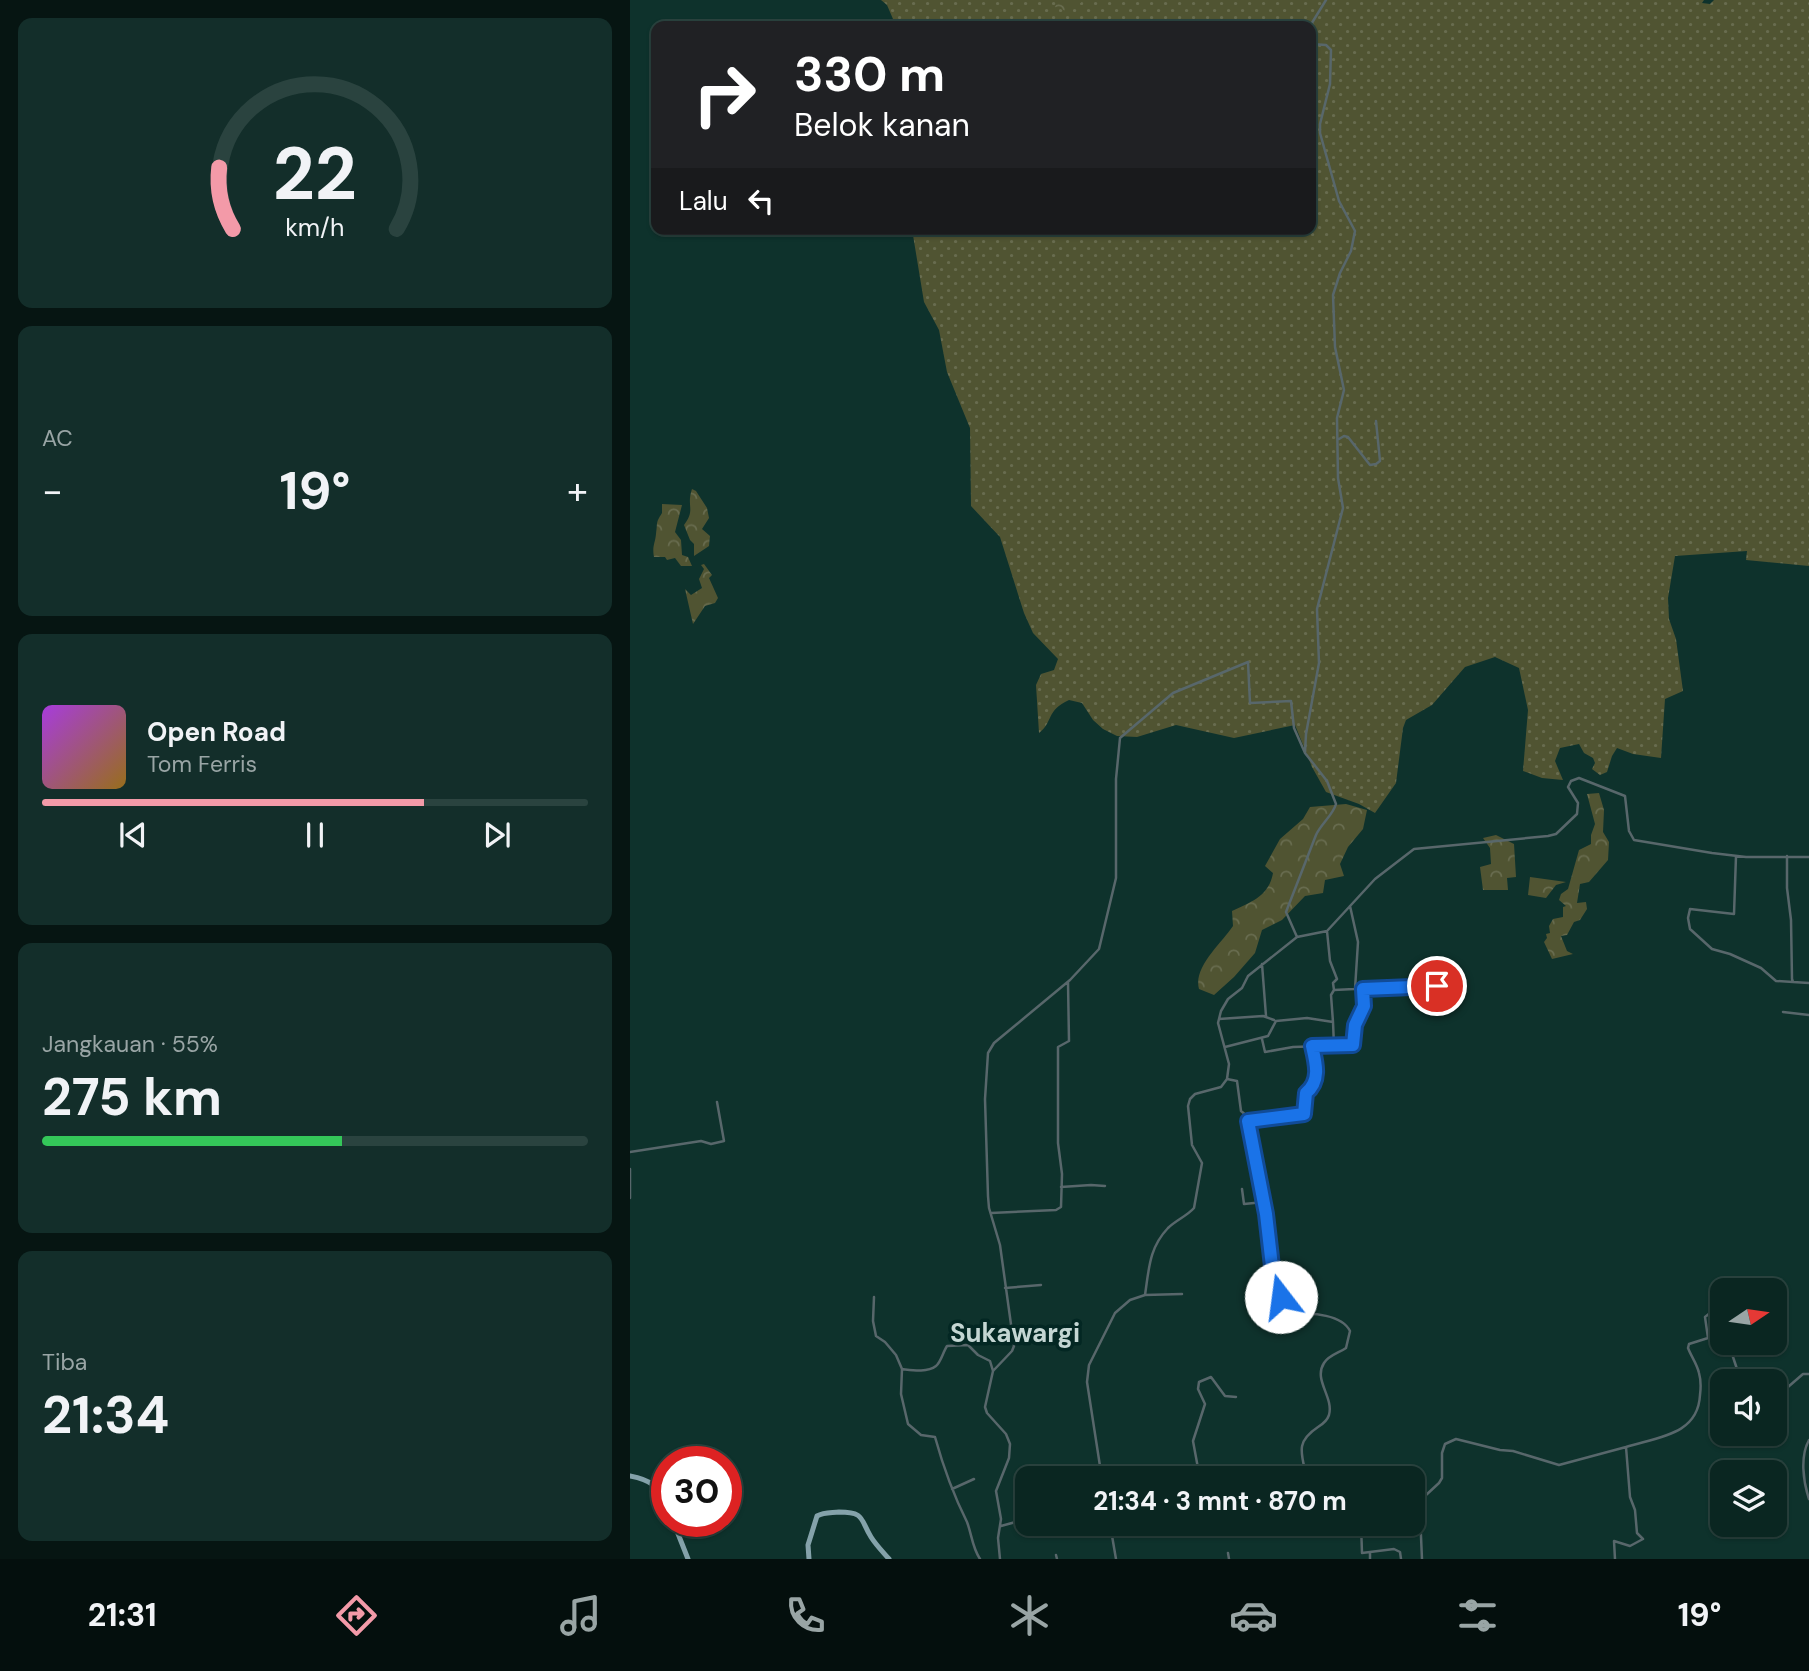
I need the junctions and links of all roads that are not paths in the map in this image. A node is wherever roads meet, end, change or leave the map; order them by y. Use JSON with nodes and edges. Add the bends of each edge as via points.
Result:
{"nodes":[{"id":1,"x":1326,"y":0,"type":"edge"},
{"id":2,"x":1313,"y":21,"type":"edge"},
{"id":3,"x":1316,"y":44,"type":"edge"},
{"id":4,"x":1376,"y":421,"type":"dead end"},
{"id":5,"x":1339,"y":439,"type":"junction"},
{"id":6,"x":1306,"y":753,"type":"junction"},
{"id":7,"x":1736,"y":856,"type":"junction"},
{"id":8,"x":1787,"y":856,"type":"junction"},
{"id":9,"x":1809,"y":857,"type":"edge"},
{"id":10,"x":1350,"y":905,"type":"junction"},
{"id":11,"x":1327,"y":931,"type":"junction"},
{"id":12,"x":1297,"y":937,"type":"junction"},
{"id":13,"x":1262,"y":964,"type":"junction"},
{"id":14,"x":1068,"y":981,"type":"junction"},
{"id":15,"x":1793,"y":982,"type":"junction"},
{"id":16,"x":1809,"y":983,"type":"edge"},
{"id":17,"x":1455,"y":984,"type":"dead end"},
{"id":18,"x":1355,"y":989,"type":"junction"},
{"id":19,"x":1363,"y":989,"type":"junction"},
{"id":20,"x":1334,"y":990,"type":"junction"},
{"id":21,"x":1783,"y":1012,"type":"dead end"},
{"id":22,"x":1809,"y":1016,"type":"edge"},
{"id":23,"x":1266,"y":1017,"type":"junction"},
{"id":24,"x":1219,"y":1019,"type":"junction"},
{"id":25,"x":1276,"y":1021,"type":"junction"},
{"id":26,"x":1334,"y":1022,"type":"junction"},
{"id":27,"x":1262,"y":1038,"type":"junction"},
{"id":28,"x":1312,"y":1046,"type":"junction"},
{"id":29,"x":1334,"y":1046,"type":"junction"},
{"id":30,"x":1225,"y":1047,"type":"junction"},
{"id":31,"x":1227,"y":1079,"type":"junction"},
{"id":32,"x":717,"y":1102,"type":"dead end"},
{"id":33,"x":1248,"y":1121,"type":"junction"},
{"id":34,"x":630,"y":1152,"type":"edge"},
{"id":35,"x":630,"y":1170,"type":"edge"},
{"id":36,"x":1105,"y":1186,"type":"dead end"},
{"id":37,"x":1061,"y":1187,"type":"junction"},
{"id":38,"x":1242,"y":1189,"type":"dead end"},
{"id":39,"x":630,"y":1198,"type":"edge"},
{"id":40,"x":1264,"y":1202,"type":"junction"},
{"id":41,"x":991,"y":1213,"type":"junction"},
{"id":42,"x":1041,"y":1285,"type":"dead end"},
{"id":43,"x":1005,"y":1288,"type":"junction"},
{"id":44,"x":1182,"y":1294,"type":"dead end"},
{"id":45,"x":1145,"y":1295,"type":"junction"},
{"id":46,"x":874,"y":1297,"type":"dead end"},
{"id":47,"x":1710,"y":1313,"type":"edge"},
{"id":48,"x":902,"y":1369,"type":"junction"},
{"id":49,"x":993,"y":1371,"type":"junction"},
{"id":50,"x":1809,"y":1374,"type":"edge"},
{"id":51,"x":1787,"y":1388,"type":"edge"},
{"id":52,"x":1236,"y":1397,"type":"dead end"},
{"id":53,"x":1809,"y":1440,"type":"edge"},
{"id":54,"x":1626,"y":1447,"type":"junction"},
{"id":55,"x":1100,"y":1466,"type":"edge"},
{"id":56,"x":1198,"y":1466,"type":"edge"},
{"id":57,"x":1304,"y":1466,"type":"edge"},
{"id":58,"x":630,"y":1476,"type":"edge"},
{"id":59,"x":974,"y":1479,"type":"dead end"},
{"id":60,"x":651,"y":1483,"type":"edge"},
{"id":61,"x":952,"y":1489,"type":"junction"},
{"id":62,"x":1425,"y":1496,"type":"edge"},
{"id":63,"x":1809,"y":1499,"type":"edge"},
{"id":64,"x":1015,"y":1522,"type":"edge"},
{"id":65,"x":1001,"y":1526,"type":"junction"},
{"id":66,"x":1112,"y":1536,"type":"edge"},
{"id":67,"x":1361,"y":1536,"type":"edge"},
{"id":68,"x":1421,"y":1536,"type":"edge"},
{"id":69,"x":679,"y":1537,"type":"edge"},
{"id":70,"x":1370,"y":1552,"type":"junction"},
{"id":71,"x":1228,"y":1553,"type":"dead end"},
{"id":72,"x":688,"y":1559,"type":"edge"},
{"id":73,"x":809,"y":1559,"type":"edge"},
{"id":74,"x":889,"y":1559,"type":"edge"},
{"id":75,"x":980,"y":1559,"type":"edge"},
{"id":76,"x":999,"y":1559,"type":"edge"},
{"id":77,"x":1116,"y":1559,"type":"edge"},
{"id":78,"x":1230,"y":1559,"type":"edge"},
{"id":79,"x":1370,"y":1559,"type":"edge"},
{"id":80,"x":1401,"y":1559,"type":"edge"},
{"id":81,"x":1422,"y":1559,"type":"edge"},
{"id":82,"x":1615,"y":1559,"type":"edge"}],
"edges":[{"from":1,"to":2,"type":"street"},
{"from":3,"to":5,"type":"street","via":[[1331,50],[1330,85],[1320,133],[1336,195],[1355,231],[1333,302],[1335,347],[1344,390],[1338,414]]},
{"from":4,"to":5,"type":"street","via":[[1380,461],[1376,464],[1370,465],[1348,437]]},
{"from":5,"to":6,"type":"street","via":[[1343,508],[1317,609],[1319,663]]},
{"from":6,"to":12,"type":"street","via":[[1327,781],[1336,804],[1321,823],[1286,912]]},
{"from":6,"to":14,"type":"street","via":[[1294,728],[1291,701],[1250,703],[1248,662],[1173,693],[1120,738],[1116,878],[1099,949]]},
{"from":7,"to":8,"type":"street"},
{"from":7,"to":10,"type":"street","via":[[1634,840],[1625,796],[1579,778],[1569,787],[1578,803],[1577,814],[1556,834],[1414,849]]},
{"from":7,"to":15,"type":"street","via":[[1734,914],[1690,909],[1690,929],[1712,949],[1761,968],[1775,981]]},
{"from":8,"to":9,"type":"street"},
{"from":8,"to":15,"type":"street"},
{"from":10,"to":11,"type":"street"},
{"from":10,"to":18,"type":"street","via":[[1358,942]]},
{"from":11,"to":12,"type":"street"},
{"from":11,"to":20,"type":"street","via":[[1337,979]]},
{"from":12,"to":13,"type":"street"},
{"from":13,"to":23,"type":"street"},
{"from":13,"to":24,"type":"street","via":[[1228,999]]},
{"from":14,"to":37,"type":"street","via":[[1069,1041],[1058,1047]]},
{"from":14,"to":41,"type":"street","via":[[988,1053],[985,1099]]},
{"from":15,"to":16,"type":"street"},
{"from":17,"to":19,"type":"street"},
{"from":18,"to":19,"type":"street"},
{"from":18,"to":20,"type":"street"},
{"from":19,"to":29,"type":"street","via":[[1364,1006],[1355,1025],[1353,1045]]},
{"from":20,"to":26,"type":"street"},
{"from":21,"to":22,"type":"street"},
{"from":23,"to":24,"type":"street"},
{"from":23,"to":25,"type":"street"},
{"from":24,"to":30,"type":"street"},
{"from":25,"to":26,"type":"street","via":[[1307,1018]]},
{"from":25,"to":27,"type":"street"},
{"from":26,"to":29,"type":"street"},
{"from":27,"to":28,"type":"street","via":[[1265,1052]]},
{"from":27,"to":30,"type":"street"},
{"from":28,"to":29,"type":"street"},
{"from":28,"to":33,"type":"street","via":[[1317,1072],[1306,1093],[1304,1114]]},
{"from":30,"to":31,"type":"street"},
{"from":31,"to":33,"type":"street","via":[[1237,1080],[1241,1112]]},
{"from":31,"to":45,"type":"street","via":[[1221,1087],[1190,1099],[1192,1145],[1202,1163],[1194,1208],[1157,1242]]},
{"from":32,"to":34,"type":"street","via":[[724,1141],[711,1144],[701,1140]]},
{"from":33,"to":40,"type":"street"},
{"from":35,"to":39,"type":"street"},
{"from":36,"to":37,"type":"street"},
{"from":37,"to":41,"type":"street","via":[[1058,1210]]},
{"from":38,"to":40,"type":"street","via":[[1244,1204]]},
{"from":40,"to":57,"type":"street","via":[[1273,1275],[1281,1297],[1296,1315],[1317,1313],[1344,1322],[1350,1331],[1346,1348],[1324,1362],[1320,1372],[1330,1406],[1325,1421],[1302,1444]]},
{"from":41,"to":43,"type":"street"},
{"from":42,"to":43,"type":"street"},
{"from":43,"to":49,"type":"street","via":[[1013,1346]]},
{"from":44,"to":45,"type":"street"},
{"from":45,"to":55,"type":"street","via":[[1115,1313],[1089,1365],[1087,1382]]},
{"from":46,"to":48,"type":"street","via":[[876,1336],[896,1355]]},
{"from":47,"to":54,"type":"street","via":[[1705,1317],[1706,1341],[1688,1348],[1701,1381],[1698,1412],[1690,1423],[1665,1436]]},
{"from":48,"to":49,"type":"street","via":[[932,1368],[947,1346],[965,1345],[990,1361]]},
{"from":48,"to":61,"type":"street","via":[[906,1419],[918,1433],[936,1437]]},
{"from":49,"to":65,"type":"street","via":[[985,1410],[1010,1444],[996,1490]]},
{"from":50,"to":51,"type":"street"},
{"from":52,"to":56,"type":"street","via":[[1225,1396],[1211,1377],[1199,1382],[1205,1409],[1193,1441]]},
{"from":53,"to":63,"type":"street","via":[[1803,1476]]},
{"from":54,"to":62,"type":"street","via":[[1559,1465],[1465,1440],[1450,1441],[1442,1453],[1442,1478]]},
{"from":54,"to":82,"type":"street","via":[[1630,1497],[1637,1532],[1643,1539],[1630,1546],[1614,1541]]},
{"from":58,"to":60,"type":"main road"},
{"from":59,"to":61,"type":"street"},
{"from":61,"to":75,"type":"street"},
{"from":64,"to":65,"type":"street"},
{"from":65,"to":76,"type":"street"},
{"from":66,"to":77,"type":"street"},
{"from":67,"to":70,"type":"street","via":[[1362,1553]]},
{"from":68,"to":81,"type":"street"},
{"from":69,"to":72,"type":"main road"},
{"from":70,"to":79,"type":"street"},
{"from":70,"to":80,"type":"street","via":[[1397,1550]]},
{"from":71,"to":78,"type":"street"},
{"from":73,"to":74,"type":"main road","via":[[814,1521],[819,1514],[839,1512],[856,1513],[863,1519],[873,1541]]}]}
